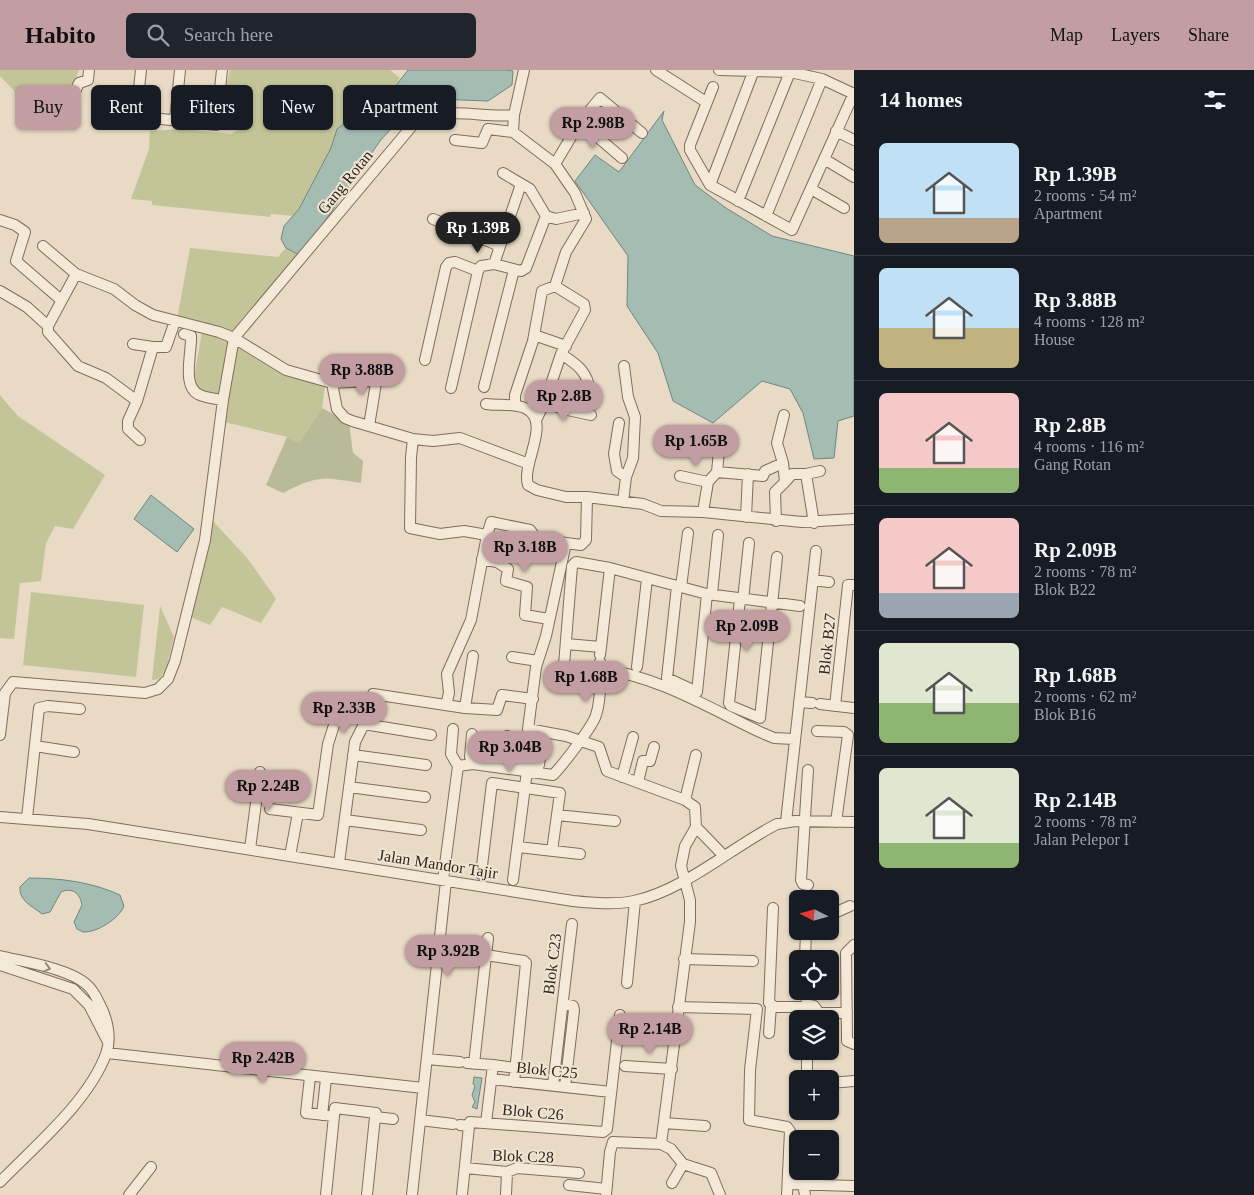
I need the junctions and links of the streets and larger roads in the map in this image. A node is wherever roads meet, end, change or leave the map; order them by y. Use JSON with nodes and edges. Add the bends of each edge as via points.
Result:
{"nodes":[{"id":1,"x":89,"y":70,"type":"edge"},
{"id":2,"x":140,"y":70,"type":"edge"},
{"id":3,"x":180,"y":70,"type":"edge"},
{"id":4,"x":222,"y":70,"type":"edge"},
{"id":5,"x":524,"y":70,"type":"edge"},
{"id":6,"x":656,"y":70,"type":"edge"},
{"id":7,"x":719,"y":70,"type":"edge"},
{"id":8,"x":754,"y":70,"type":"edge"},
{"id":9,"x":790,"y":72,"type":"junction"},
{"id":10,"x":822,"y":79,"type":"junction"},
{"id":11,"x":78,"y":85,"type":"edge"},
{"id":12,"x":139,"y":85,"type":"edge"},
{"id":13,"x":178,"y":85,"type":"edge"},
{"id":14,"x":220,"y":85,"type":"edge"},
{"id":15,"x":713,"y":87,"type":"dead end"},
{"id":16,"x":854,"y":94,"type":"edge"},
{"id":17,"x":706,"y":102,"type":"junction"},
{"id":18,"x":514,"y":115,"type":"junction"},
{"id":19,"x":580,"y":122,"type":"junction"},
{"id":20,"x":836,"y":131,"type":"junction"},
{"id":21,"x":513,"y":132,"type":"junction"},
{"id":22,"x":642,"y":133,"type":"dead end"},
{"id":23,"x":456,"y":140,"type":"dead end"},
{"id":24,"x":854,"y":140,"type":"edge"},
{"id":25,"x":622,"y":158,"type":"dead end"},
{"id":26,"x":824,"y":159,"type":"junction"},
{"id":27,"x":554,"y":164,"type":"junction"},
{"id":28,"x":503,"y":173,"type":"dead end"},
{"id":29,"x":854,"y":177,"type":"edge"},
{"id":30,"x":521,"y":184,"type":"junction"},
{"id":31,"x":710,"y":185,"type":"junction"},
{"id":32,"x":811,"y":189,"type":"junction"},
{"id":33,"x":738,"y":201,"type":"junction"},
{"id":34,"x":844,"y":208,"type":"dead end"},
{"id":35,"x":584,"y":213,"type":"junction"},
{"id":36,"x":546,"y":216,"type":"junction"},
{"id":37,"x":766,"y":216,"type":"junction"},
{"id":38,"x":433,"y":219,"type":"dead end"},
{"id":39,"x":0,"y":220,"type":"edge"},
{"id":40,"x":43,"y":246,"type":"dead end"},
{"id":41,"x":500,"y":246,"type":"junction"},
{"id":42,"x":494,"y":264,"type":"junction"},
{"id":43,"x":514,"y":270,"type":"junction"},
{"id":44,"x":478,"y":271,"type":"junction"},
{"id":45,"x":76,"y":274,"type":"junction"},
{"id":46,"x":554,"y":286,"type":"junction"},
{"id":47,"x":0,"y":291,"type":"edge"},
{"id":48,"x":61,"y":300,"type":"junction"},
{"id":49,"x":175,"y":321,"type":"junction"},
{"id":50,"x":48,"y":326,"type":"junction"},
{"id":51,"x":184,"y":334,"type":"dead end"},
{"id":52,"x":534,"y":335,"type":"junction"},
{"id":53,"x":234,"y":338,"type":"junction"},
{"id":54,"x":132,"y":344,"type":"dead end"},
{"id":55,"x":153,"y":347,"type":"junction"},
{"id":56,"x":564,"y":350,"type":"junction"},
{"id":57,"x":425,"y":360,"type":"dead end"},
{"id":58,"x":624,"y":366,"type":"dead end"},
{"id":59,"x":332,"y":383,"type":"junction"},
{"id":60,"x":484,"y":387,"type":"dead end"},
{"id":61,"x":451,"y":388,"type":"dead end"},
{"id":62,"x":590,"y":392,"type":"dead end"},
{"id":63,"x":223,"y":400,"type":"junction"},
{"id":64,"x":137,"y":401,"type":"junction"},
{"id":65,"x":546,"y":402,"type":"junction"},
{"id":66,"x":486,"y":404,"type":"dead end"},
{"id":67,"x":515,"y":406,"type":"junction"},
{"id":68,"x":591,"y":415,"type":"dead end"},
{"id":69,"x":784,"y":415,"type":"dead end"},
{"id":70,"x":536,"y":420,"type":"junction"},
{"id":71,"x":619,"y":423,"type":"dead end"},
{"id":72,"x":369,"y":426,"type":"junction"},
{"id":73,"x":413,"y":439,"type":"junction"},
{"id":74,"x":140,"y":440,"type":"dead end"},
{"id":75,"x":719,"y":451,"type":"dead end"},
{"id":76,"x":783,"y":463,"type":"junction"},
{"id":77,"x":528,"y":464,"type":"junction"},
{"id":78,"x":820,"y":471,"type":"dead end"},
{"id":79,"x":716,"y":472,"type":"junction"},
{"id":80,"x":748,"y":474,"type":"junction"},
{"id":81,"x":806,"y":474,"type":"junction"},
{"id":82,"x":680,"y":476,"type":"dead end"},
{"id":83,"x":626,"y":477,"type":"junction"},
{"id":84,"x":708,"y":482,"type":"junction"},
{"id":85,"x":786,"y":482,"type":"junction"},
{"id":86,"x":587,"y":497,"type":"junction"},
{"id":87,"x":623,"y":502,"type":"junction"},
{"id":88,"x":703,"y":512,"type":"junction"},
{"id":89,"x":746,"y":518,"type":"junction"},
{"id":90,"x":776,"y":520,"type":"junction"},
{"id":91,"x":854,"y":520,"type":"edge"},
{"id":92,"x":814,"y":523,"type":"junction"},
{"id":93,"x":688,"y":532,"type":"dead end"},
{"id":94,"x":487,"y":535,"type":"junction"},
{"id":95,"x":718,"y":535,"type":"dead end"},
{"id":96,"x":566,"y":543,"type":"junction"},
{"id":97,"x":749,"y":543,"type":"dead end"},
{"id":98,"x":816,"y":551,"type":"dead end"},
{"id":99,"x":777,"y":557,"type":"dead end"},
{"id":100,"x":482,"y":559,"type":"junction"},
{"id":101,"x":610,"y":568,"type":"junction"},
{"id":102,"x":647,"y":579,"type":"junction"},
{"id":103,"x":812,"y":580,"type":"junction"},
{"id":104,"x":829,"y":582,"type":"dead end"},
{"id":105,"x":851,"y":585,"type":"edge"},
{"id":106,"x":679,"y":587,"type":"junction"},
{"id":107,"x":710,"y":594,"type":"junction"},
{"id":108,"x":742,"y":600,"type":"junction"},
{"id":109,"x":772,"y":604,"type":"junction"},
{"id":110,"x":800,"y":606,"type":"dead end"},
{"id":111,"x":549,"y":619,"type":"junction"},
{"id":112,"x":566,"y":644,"type":"junction"},
{"id":113,"x":473,"y":656,"type":"dead end"},
{"id":114,"x":512,"y":657,"type":"dead end"},
{"id":115,"x":600,"y":658,"type":"junction"},
{"id":116,"x":538,"y":661,"type":"junction"},
{"id":117,"x":564,"y":665,"type":"dead end"},
{"id":118,"x":637,"y":667,"type":"dead end"},
{"id":119,"x":533,"y":699,"type":"junction"},
{"id":120,"x":799,"y":702,"type":"junction"},
{"id":121,"x":446,"y":705,"type":"junction"},
{"id":122,"x":835,"y":706,"type":"junction"},
{"id":123,"x":466,"y":708,"type":"junction"},
{"id":124,"x":854,"y":708,"type":"edge"},
{"id":125,"x":80,"y":709,"type":"dead end"},
{"id":126,"x":334,"y":722,"type":"dead end"},
{"id":127,"x":364,"y":724,"type":"junction"},
{"id":128,"x":453,"y":729,"type":"dead end"},
{"id":129,"x":817,"y":731,"type":"dead end"},
{"id":130,"x":472,"y":734,"type":"dead end"},
{"id":131,"x":0,"y":735,"type":"edge"},
{"id":132,"x":432,"y":735,"type":"dead end"},
{"id":133,"x":506,"y":736,"type":"dead end"},
{"id":134,"x":633,"y":738,"type":"dead end"},
{"id":135,"x":794,"y":739,"type":"junction"},
{"id":136,"x":580,"y":740,"type":"junction"},
{"id":137,"x":542,"y":742,"type":"dead end"},
{"id":138,"x":35,"y":746,"type":"junction"},
{"id":139,"x":654,"y":747,"type":"dead end"},
{"id":140,"x":74,"y":752,"type":"dead end"},
{"id":141,"x":353,"y":755,"type":"junction"},
{"id":142,"x":696,"y":755,"type":"dead end"},
{"id":143,"x":503,"y":765,"type":"junction"},
{"id":144,"x":426,"y":766,"type":"dead end"},
{"id":145,"x":456,"y":768,"type":"junction"},
{"id":146,"x":808,"y":770,"type":"dead end"},
{"id":147,"x":260,"y":772,"type":"dead end"},
{"id":148,"x":527,"y":772,"type":"junction"},
{"id":149,"x":622,"y":777,"type":"junction"},
{"id":150,"x":638,"y":782,"type":"junction"},
{"id":151,"x":348,"y":788,"type":"junction"},
{"id":152,"x":525,"y":788,"type":"junction"},
{"id":153,"x":425,"y":798,"type":"dead end"},
{"id":154,"x":685,"y":800,"type":"junction"},
{"id":155,"x":270,"y":809,"type":"dead end"},
{"id":156,"x":298,"y":813,"type":"junction"},
{"id":157,"x":557,"y":815,"type":"junction"},
{"id":158,"x":0,"y":817,"type":"edge"},
{"id":159,"x":27,"y":818,"type":"junction"},
{"id":160,"x":345,"y":820,"type":"junction"},
{"id":161,"x":615,"y":821,"type":"dead end"},
{"id":162,"x":786,"y":822,"type":"junction"},
{"id":163,"x":804,"y":822,"type":"junction"},
{"id":164,"x":836,"y":822,"type":"junction"},
{"id":165,"x":854,"y":822,"type":"edge"},
{"id":166,"x":696,"y":827,"type":"junction"},
{"id":167,"x":421,"y":830,"type":"dead end"},
{"id":168,"x":518,"y":847,"type":"junction"},
{"id":169,"x":250,"y":850,"type":"junction"},
{"id":170,"x":552,"y":851,"type":"junction"},
{"id":171,"x":580,"y":854,"type":"dead end"},
{"id":172,"x":290,"y":856,"type":"junction"},
{"id":173,"x":724,"y":856,"type":"junction"},
{"id":174,"x":339,"y":863,"type":"junction"},
{"id":175,"x":481,"y":874,"type":"dead end"},
{"id":176,"x":685,"y":879,"type":"junction"},
{"id":177,"x":444,"y":880,"type":"junction"},
{"id":178,"x":513,"y":880,"type":"dead end"},
{"id":179,"x":808,"y":886,"type":"dead end"},
{"id":180,"x":634,"y":901,"type":"junction"},
{"id":181,"x":850,"y":906,"type":"dead end"},
{"id":182,"x":773,"y":908,"type":"dead end"},
{"id":183,"x":839,"y":911,"type":"edge"},
{"id":184,"x":572,"y":924,"type":"dead end"},
{"id":185,"x":488,"y":938,"type":"dead end"},
{"id":186,"x":854,"y":945,"type":"edge"},
{"id":187,"x":0,"y":956,"type":"edge"},
{"id":188,"x":486,"y":956,"type":"junction"},
{"id":189,"x":684,"y":959,"type":"junction"},
{"id":190,"x":753,"y":961,"type":"dead end"},
{"id":191,"x":0,"y":965,"type":"edge"},
{"id":192,"x":627,"y":983,"type":"dead end"},
{"id":193,"x":806,"y":1000,"type":"edge"},
{"id":194,"x":689,"y":1002,"type":"dead end"},
{"id":195,"x":770,"y":1004,"type":"junction"},
{"id":196,"x":562,"y":1007,"type":"junction"},
{"id":197,"x":678,"y":1007,"type":"junction"},
{"id":198,"x":806,"y":1007,"type":"junction"},
{"id":199,"x":804,"y":1010,"type":"edge"},
{"id":200,"x":815,"y":1010,"type":"edge"},
{"id":201,"x":847,"y":1013,"type":"junction"},
{"id":202,"x":839,"y":1014,"type":"edge"},
{"id":203,"x":620,"y":1015,"type":"dead end"},
{"id":204,"x":770,"y":1033,"type":"dead end"},
{"id":205,"x":108,"y":1040,"type":"junction"},
{"id":206,"x":854,"y":1044,"type":"edge"},
{"id":207,"x":107,"y":1053,"type":"junction"},
{"id":208,"x":427,"y":1059,"type":"junction"},
{"id":209,"x":467,"y":1063,"type":"junction"},
{"id":210,"x":493,"y":1066,"type":"junction"},
{"id":211,"x":626,"y":1066,"type":"dead end"},
{"id":212,"x":516,"y":1068,"type":"junction"},
{"id":213,"x":672,"y":1069,"type":"junction"},
{"id":214,"x":310,"y":1077,"type":"junction"},
{"id":215,"x":326,"y":1079,"type":"junction"},
{"id":216,"x":491,"y":1079,"type":"junction"},
{"id":217,"x":854,"y":1081,"type":"edge"},
{"id":218,"x":514,"y":1082,"type":"junction"},
{"id":219,"x":839,"y":1082,"type":"edge"},
{"id":220,"x":554,"y":1085,"type":"junction"},
{"id":221,"x":565,"y":1087,"type":"junction"},
{"id":222,"x":423,"y":1088,"type":"junction"},
{"id":223,"x":611,"y":1092,"type":"junction"},
{"id":224,"x":322,"y":1115,"type":"junction"},
{"id":225,"x":334,"y":1116,"type":"junction"},
{"id":226,"x":375,"y":1117,"type":"junction"},
{"id":227,"x":393,"y":1119,"type":"dead end"},
{"id":228,"x":420,"y":1120,"type":"junction"},
{"id":229,"x":486,"y":1123,"type":"junction"},
{"id":230,"x":664,"y":1123,"type":"junction"},
{"id":231,"x":461,"y":1125,"type":"junction"},
{"id":232,"x":705,"y":1126,"type":"dead end"},
{"id":233,"x":661,"y":1144,"type":"junction"},
{"id":234,"x":682,"y":1164,"type":"junction"},
{"id":235,"x":151,"y":1167,"type":"dead end"},
{"id":236,"x":465,"y":1168,"type":"junction"},
{"id":237,"x":507,"y":1172,"type":"junction"},
{"id":238,"x":579,"y":1173,"type":"dead end"},
{"id":239,"x":0,"y":1182,"type":"edge"},
{"id":240,"x":672,"y":1183,"type":"dead end"},
{"id":241,"x":788,"y":1184,"type":"junction"},
{"id":242,"x":569,"y":1186,"type":"dead end"},
{"id":243,"x":854,"y":1186,"type":"edge"},
{"id":244,"x":804,"y":1190,"type":"edge"},
{"id":245,"x":606,"y":1192,"type":"edge"},
{"id":246,"x":129,"y":1195,"type":"edge"},
{"id":247,"x":326,"y":1195,"type":"edge"},
{"id":248,"x":367,"y":1195,"type":"edge"},
{"id":249,"x":412,"y":1195,"type":"edge"},
{"id":250,"x":462,"y":1195,"type":"edge"},
{"id":251,"x":506,"y":1195,"type":"edge"},
{"id":252,"x":720,"y":1195,"type":"edge"},
{"id":253,"x":787,"y":1195,"type":"edge"}],
"edges":[{"from":1,"to":11,"type":"street","via":[[88,80]]},
{"from":2,"to":12,"type":"street"},
{"from":3,"to":13,"type":"street"},
{"from":4,"to":14,"type":"street"},
{"from":5,"to":18,"type":"street"},
{"from":6,"to":17,"type":"street"},
{"from":7,"to":8,"type":"street"},
{"from":8,"to":9,"type":"street"},
{"from":8,"to":31,"type":"street"},
{"from":9,"to":10,"type":"street"},
{"from":9,"to":33,"type":"street"},
{"from":10,"to":16,"type":"street"},
{"from":10,"to":37,"type":"street"},
{"from":15,"to":17,"type":"street"},
{"from":16,"to":20,"type":"street"},
{"from":17,"to":31,"type":"street","via":[[690,148]]},
{"from":18,"to":21,"type":"street"},
{"from":18,"to":53,"type":"street","name":"Gang Rotan","via":[[448,113],[431,116],[412,126]]},
{"from":19,"to":22,"type":"street","via":[[600,98]]},
{"from":19,"to":25,"type":"street"},
{"from":19,"to":27,"type":"street"},
{"from":20,"to":24,"type":"street"},
{"from":20,"to":26,"type":"street"},
{"from":21,"to":23,"type":"street","via":[[488,129],[482,143]]},
{"from":21,"to":27,"type":"street"},
{"from":26,"to":29,"type":"street"},
{"from":26,"to":32,"type":"street"},
{"from":27,"to":35,"type":"street","via":[[575,193]]},
{"from":28,"to":30,"type":"street"},
{"from":30,"to":36,"type":"street","via":[[530,189]]},
{"from":30,"to":41,"type":"street"},
{"from":31,"to":33,"type":"street"},
{"from":32,"to":34,"type":"street"},
{"from":32,"to":37,"type":"street","via":[[794,228]]},
{"from":33,"to":37,"type":"street"},
{"from":35,"to":36,"type":"street","via":[[556,219]]},
{"from":35,"to":46,"type":"street","via":[[585,222],[566,252]]},
{"from":36,"to":43,"type":"street","via":[[526,268]]},
{"from":38,"to":41,"type":"street"},
{"from":39,"to":48,"type":"street","via":[[25,232],[16,261]]},
{"from":40,"to":45,"type":"street"},
{"from":41,"to":42,"type":"street"},
{"from":42,"to":43,"type":"street"},
{"from":42,"to":44,"type":"street","via":[[486,264]]},
{"from":43,"to":60,"type":"street"},
{"from":44,"to":57,"type":"street","via":[[455,262],[446,267]]},
{"from":44,"to":61,"type":"street"},
{"from":45,"to":48,"type":"street"},
{"from":45,"to":49,"type":"street","via":[[114,289],[153,315]]},
{"from":46,"to":52,"type":"street","via":[[542,291]]},
{"from":46,"to":56,"type":"street","via":[[585,306]]},
{"from":47,"to":50,"type":"street","via":[[27,307]]},
{"from":48,"to":50,"type":"street"},
{"from":49,"to":53,"type":"street"},
{"from":49,"to":55,"type":"street","via":[[166,347]]},
{"from":50,"to":64,"type":"street","via":[[48,332],[78,366],[106,378]]},
{"from":51,"to":63,"type":"street","via":[[191,336],[189,382],[192,390],[201,396]]},
{"from":52,"to":56,"type":"street"},
{"from":52,"to":67,"type":"street","via":[[515,395]]},
{"from":53,"to":59,"type":"street","via":[[286,370]]},
{"from":53,"to":63,"type":"street","name":"Gang Rotan"},
{"from":54,"to":55,"type":"street"},
{"from":55,"to":64,"type":"street"},
{"from":56,"to":62,"type":"street","via":[[582,370]]},
{"from":56,"to":65,"type":"street"},
{"from":58,"to":83,"type":"street","via":[[628,397],[635,417],[633,458]]},
{"from":59,"to":72,"type":"street","via":[[336,409],[345,418]]},
{"from":59,"to":72,"type":"street","via":[[376,383]]},
{"from":63,"to":131,"type":"street","name":"Gang Rotan","via":[[201,558],[168,679],[152,692],[137,694],[13,682],[5,693]]},
{"from":64,"to":74,"type":"street","via":[[127,426]]},
{"from":65,"to":68,"type":"street"},
{"from":65,"to":70,"type":"street"},
{"from":66,"to":67,"type":"street"},
{"from":67,"to":70,"type":"street","via":[[526,409]]},
{"from":69,"to":76,"type":"street","via":[[776,441]]},
{"from":70,"to":77,"type":"street","via":[[537,431]]},
{"from":71,"to":83,"type":"street","via":[[615,465],[617,471]]},
{"from":72,"to":73,"type":"street"},
{"from":73,"to":77,"type":"street","via":[[460,438]]},
{"from":73,"to":94,"type":"street","via":[[410,528],[440,534],[464,531]]},
{"from":75,"to":79,"type":"street"},
{"from":76,"to":80,"type":"street","via":[[766,470],[763,476]]},
{"from":76,"to":85,"type":"street"},
{"from":77,"to":86,"type":"street","via":[[527,481],[530,486],[566,497]]},
{"from":78,"to":81,"type":"street"},
{"from":79,"to":80,"type":"street"},
{"from":79,"to":84,"type":"street"},
{"from":80,"to":89,"type":"street"},
{"from":81,"to":85,"type":"street","via":[[792,474]]},
{"from":81,"to":92,"type":"street"},
{"from":82,"to":84,"type":"street"},
{"from":83,"to":87,"type":"street"},
{"from":84,"to":88,"type":"street"},
{"from":85,"to":90,"type":"street","via":[[775,492]]},
{"from":86,"to":87,"type":"street"},
{"from":86,"to":96,"type":"street","via":[[586,540],[581,545]]},
{"from":87,"to":88,"type":"street","via":[[643,504],[661,511]]},
{"from":88,"to":89,"type":"street"},
{"from":89,"to":90,"type":"street"},
{"from":90,"to":92,"type":"street"},
{"from":91,"to":92,"type":"street"},
{"from":93,"to":106,"type":"street"},
{"from":94,"to":96,"type":"street","via":[[492,522],[530,530],[537,538]]},
{"from":94,"to":100,"type":"street"},
{"from":95,"to":107,"type":"street"},
{"from":96,"to":111,"type":"street"},
{"from":97,"to":108,"type":"street"},
{"from":98,"to":103,"type":"street"},
{"from":99,"to":109,"type":"street"},
{"from":100,"to":111,"type":"street","via":[[508,569],[507,582],[527,587],[525,615]]},
{"from":100,"to":121,"type":"street","via":[[471,620],[447,674],[449,694]]},
{"from":101,"to":102,"type":"street"},
{"from":101,"to":112,"type":"street","via":[[576,562],[572,566]]},
{"from":101,"to":115,"type":"street"},
{"from":102,"to":106,"type":"street"},
{"from":102,"to":118,"type":"street"},
{"from":103,"to":104,"type":"street"},
{"from":103,"to":120,"type":"street"},
{"from":105,"to":122,"type":"street","name":"Blok B27"},
{"from":106,"to":107,"type":"street"},
{"from":106,"to":107,"type":"street","via":[[667,678],[697,692]]},
{"from":107,"to":108,"type":"street"},
{"from":108,"to":109,"type":"street"},
{"from":108,"to":109,"type":"street","via":[[729,703],[760,718]]},
{"from":109,"to":110,"type":"street"},
{"from":111,"to":116,"type":"street"},
{"from":112,"to":115,"type":"street"},
{"from":112,"to":117,"type":"street"},
{"from":113,"to":123,"type":"street"},
{"from":114,"to":116,"type":"street"},
{"from":115,"to":135,"type":"street","via":[[621,672],[657,683],[774,738]]},
{"from":115,"to":136,"type":"street","via":[[600,697],[596,717]]},
{"from":116,"to":119,"type":"street"},
{"from":119,"to":123,"type":"street","via":[[502,695],[497,710]]},
{"from":119,"to":136,"type":"street","via":[[528,729]]},
{"from":120,"to":122,"type":"street"},
{"from":120,"to":135,"type":"street"},
{"from":121,"to":123,"type":"street"},
{"from":121,"to":127,"type":"street","via":[[375,693],[371,696]]},
{"from":122,"to":124,"type":"street"},
{"from":125,"to":138,"type":"street","via":[[41,706]]},
{"from":126,"to":156,"type":"street","via":[[328,744],[320,812],[315,816]]},
{"from":127,"to":132,"type":"street"},
{"from":127,"to":141,"type":"street","via":[[357,735]]},
{"from":128,"to":145,"type":"street","via":[[451,754]]},
{"from":129,"to":164,"type":"street","via":[[844,732],[848,736]]},
{"from":130,"to":143,"type":"street","via":[[470,757]]},
{"from":133,"to":143,"type":"street"},
{"from":134,"to":149,"type":"street"},
{"from":135,"to":162,"type":"street"},
{"from":136,"to":148,"type":"street","via":[[553,775]]},
{"from":136,"to":149,"type":"street","via":[[599,746],[607,771]]},
{"from":137,"to":143,"type":"street","via":[[539,765]]},
{"from":138,"to":140,"type":"street"},
{"from":138,"to":159,"type":"street"},
{"from":139,"to":150,"type":"street","via":[[650,761],[643,761]]},
{"from":141,"to":144,"type":"street"},
{"from":141,"to":151,"type":"street"},
{"from":142,"to":154,"type":"street"},
{"from":143,"to":145,"type":"street","via":[[473,764]]},
{"from":143,"to":148,"type":"street"},
{"from":145,"to":177,"type":"street"},
{"from":146,"to":163,"type":"street"},
{"from":147,"to":169,"type":"street"},
{"from":148,"to":152,"type":"street"},
{"from":149,"to":150,"type":"street"},
{"from":150,"to":154,"type":"street"},
{"from":151,"to":153,"type":"street"},
{"from":151,"to":160,"type":"street"},
{"from":152,"to":157,"type":"street","via":[[560,793]]},
{"from":152,"to":168,"type":"street"},
{"from":152,"to":175,"type":"street","via":[[492,783]]},
{"from":154,"to":166,"type":"street","via":[[694,805]]},
{"from":155,"to":156,"type":"street"},
{"from":156,"to":172,"type":"street"},
{"from":157,"to":161,"type":"street"},
{"from":157,"to":170,"type":"street"},
{"from":158,"to":159,"type":"street","name":"Jalan Mandor Tajir"},
{"from":159,"to":169,"type":"street","name":"Jalan Mandor Tajir","via":[[88,824]]},
{"from":160,"to":167,"type":"street"},
{"from":160,"to":174,"type":"street"},
{"from":162,"to":163,"type":"street","name":"Jalan Mandor Tajir"},
{"from":162,"to":173,"type":"street","name":"Jalan Mandor Tajir","via":[[763,831]]},
{"from":163,"to":164,"type":"street","name":"Jalan Mandor Tajir"},
{"from":163,"to":179,"type":"street","via":[[801,880]]},
{"from":164,"to":165,"type":"street","name":"Jalan Mandor Tajir"},
{"from":166,"to":173,"type":"street"},
{"from":166,"to":176,"type":"street","via":[[685,846],[681,866]]},
{"from":168,"to":170,"type":"street"},
{"from":168,"to":178,"type":"street"},
{"from":169,"to":172,"type":"street","name":"Jalan Mandor Tajir"},
{"from":170,"to":171,"type":"street"},
{"from":172,"to":174,"type":"street","name":"Jalan Mandor Tajir"},
{"from":173,"to":176,"type":"street","name":"Jalan Mandor Tajir"},
{"from":174,"to":177,"type":"street","name":"Jalan Mandor Tajir"},
{"from":176,"to":180,"type":"street","name":"Jalan Mandor Tajir","via":[[660,894]]},
{"from":176,"to":189,"type":"street","via":[[690,900]]},
{"from":177,"to":180,"type":"street","name":"Jalan Mandor Tajir","via":[[573,901]]},
{"from":177,"to":208,"type":"street"},
{"from":180,"to":192,"type":"street"},
{"from":181,"to":183,"type":"street"},
{"from":182,"to":195,"type":"street"},
{"from":184,"to":196,"type":"street","name":"Blok C23"},
{"from":185,"to":188,"type":"street"},
{"from":186,"to":201,"type":"street","via":[[846,953]]},
{"from":187,"to":205,"type":"street","one_way":true,"via":[[71,975],[86,984],[103,1008]]},
{"from":188,"to":209,"type":"street"},
{"from":188,"to":212,"type":"street","via":[[524,961],[527,968]]},
{"from":189,"to":190,"type":"street"},
{"from":189,"to":197,"type":"street"},
{"from":191,"to":205,"type":"street","via":[[73,989],[89,1005]]},
{"from":193,"to":198,"type":"street"},
{"from":194,"to":195,"type":"street"},
{"from":195,"to":198,"type":"street"},
{"from":195,"to":204,"type":"street"},
{"from":196,"to":220,"type":"street","name":"Blok C23"},
{"from":196,"to":221,"type":"street","name":"Blok C23","via":[[573,1006],[574,1010]]},
{"from":197,"to":213,"type":"street"},
{"from":197,"to":241,"type":"street","via":[[757,1009],[750,1070],[749,1120],[787,1127],[790,1131]]},
{"from":198,"to":199,"type":"street"},
{"from":198,"to":200,"type":"street","via":[[814,1006]]},
{"from":201,"to":202,"type":"street"},
{"from":201,"to":206,"type":"street","via":[[847,1042]]},
{"from":203,"to":223,"type":"street"},
{"from":205,"to":207,"type":"street"},
{"from":207,"to":214,"type":"street"},
{"from":207,"to":239,"type":"street","via":[[86,1090]]},
{"from":208,"to":209,"type":"street"},
{"from":208,"to":222,"type":"street"},
{"from":209,"to":210,"type":"street"},
{"from":210,"to":212,"type":"street"},
{"from":210,"to":216,"type":"street"},
{"from":211,"to":213,"type":"street"},
{"from":212,"to":218,"type":"street"},
{"from":213,"to":230,"type":"street"},
{"from":214,"to":215,"type":"street"},
{"from":214,"to":224,"type":"street","via":[[306,1113]]},
{"from":215,"to":222,"type":"street"},
{"from":215,"to":224,"type":"street"},
{"from":216,"to":218,"type":"street","name":"Blok C25"},
{"from":216,"to":229,"type":"street"},
{"from":217,"to":219,"type":"street"},
{"from":218,"to":220,"type":"street","name":"Blok C25"},
{"from":220,"to":221,"type":"street","name":"Blok C25"},
{"from":221,"to":223,"type":"street","name":"Blok C25"},
{"from":222,"to":228,"type":"street"},
{"from":223,"to":229,"type":"street","name":"Blok C26","via":[[607,1128],[598,1133]]},
{"from":224,"to":225,"type":"street"},
{"from":225,"to":226,"type":"street","via":[[335,1108],[376,1112]]},
{"from":225,"to":247,"type":"street"},
{"from":226,"to":227,"type":"street"},
{"from":226,"to":248,"type":"street"},
{"from":228,"to":231,"type":"street"},
{"from":228,"to":249,"type":"street"},
{"from":229,"to":231,"type":"street","name":"Blok C26"},
{"from":230,"to":232,"type":"street"},
{"from":230,"to":233,"type":"street"},
{"from":231,"to":236,"type":"street"},
{"from":233,"to":234,"type":"street","via":[[671,1148]]},
{"from":233,"to":245,"type":"street","via":[[614,1142]]},
{"from":234,"to":240,"type":"street"},
{"from":234,"to":252,"type":"street","via":[[711,1173]]},
{"from":235,"to":246,"type":"street"},
{"from":236,"to":237,"type":"street","name":"Blok C28"},
{"from":236,"to":250,"type":"street"},
{"from":237,"to":238,"type":"street","name":"Blok C28","via":[[518,1168]]},
{"from":237,"to":251,"type":"street"},
{"from":241,"to":244,"type":"street"},
{"from":241,"to":253,"type":"street"},
{"from":242,"to":245,"type":"street"},
{"from":243,"to":244,"type":"street"}]}
